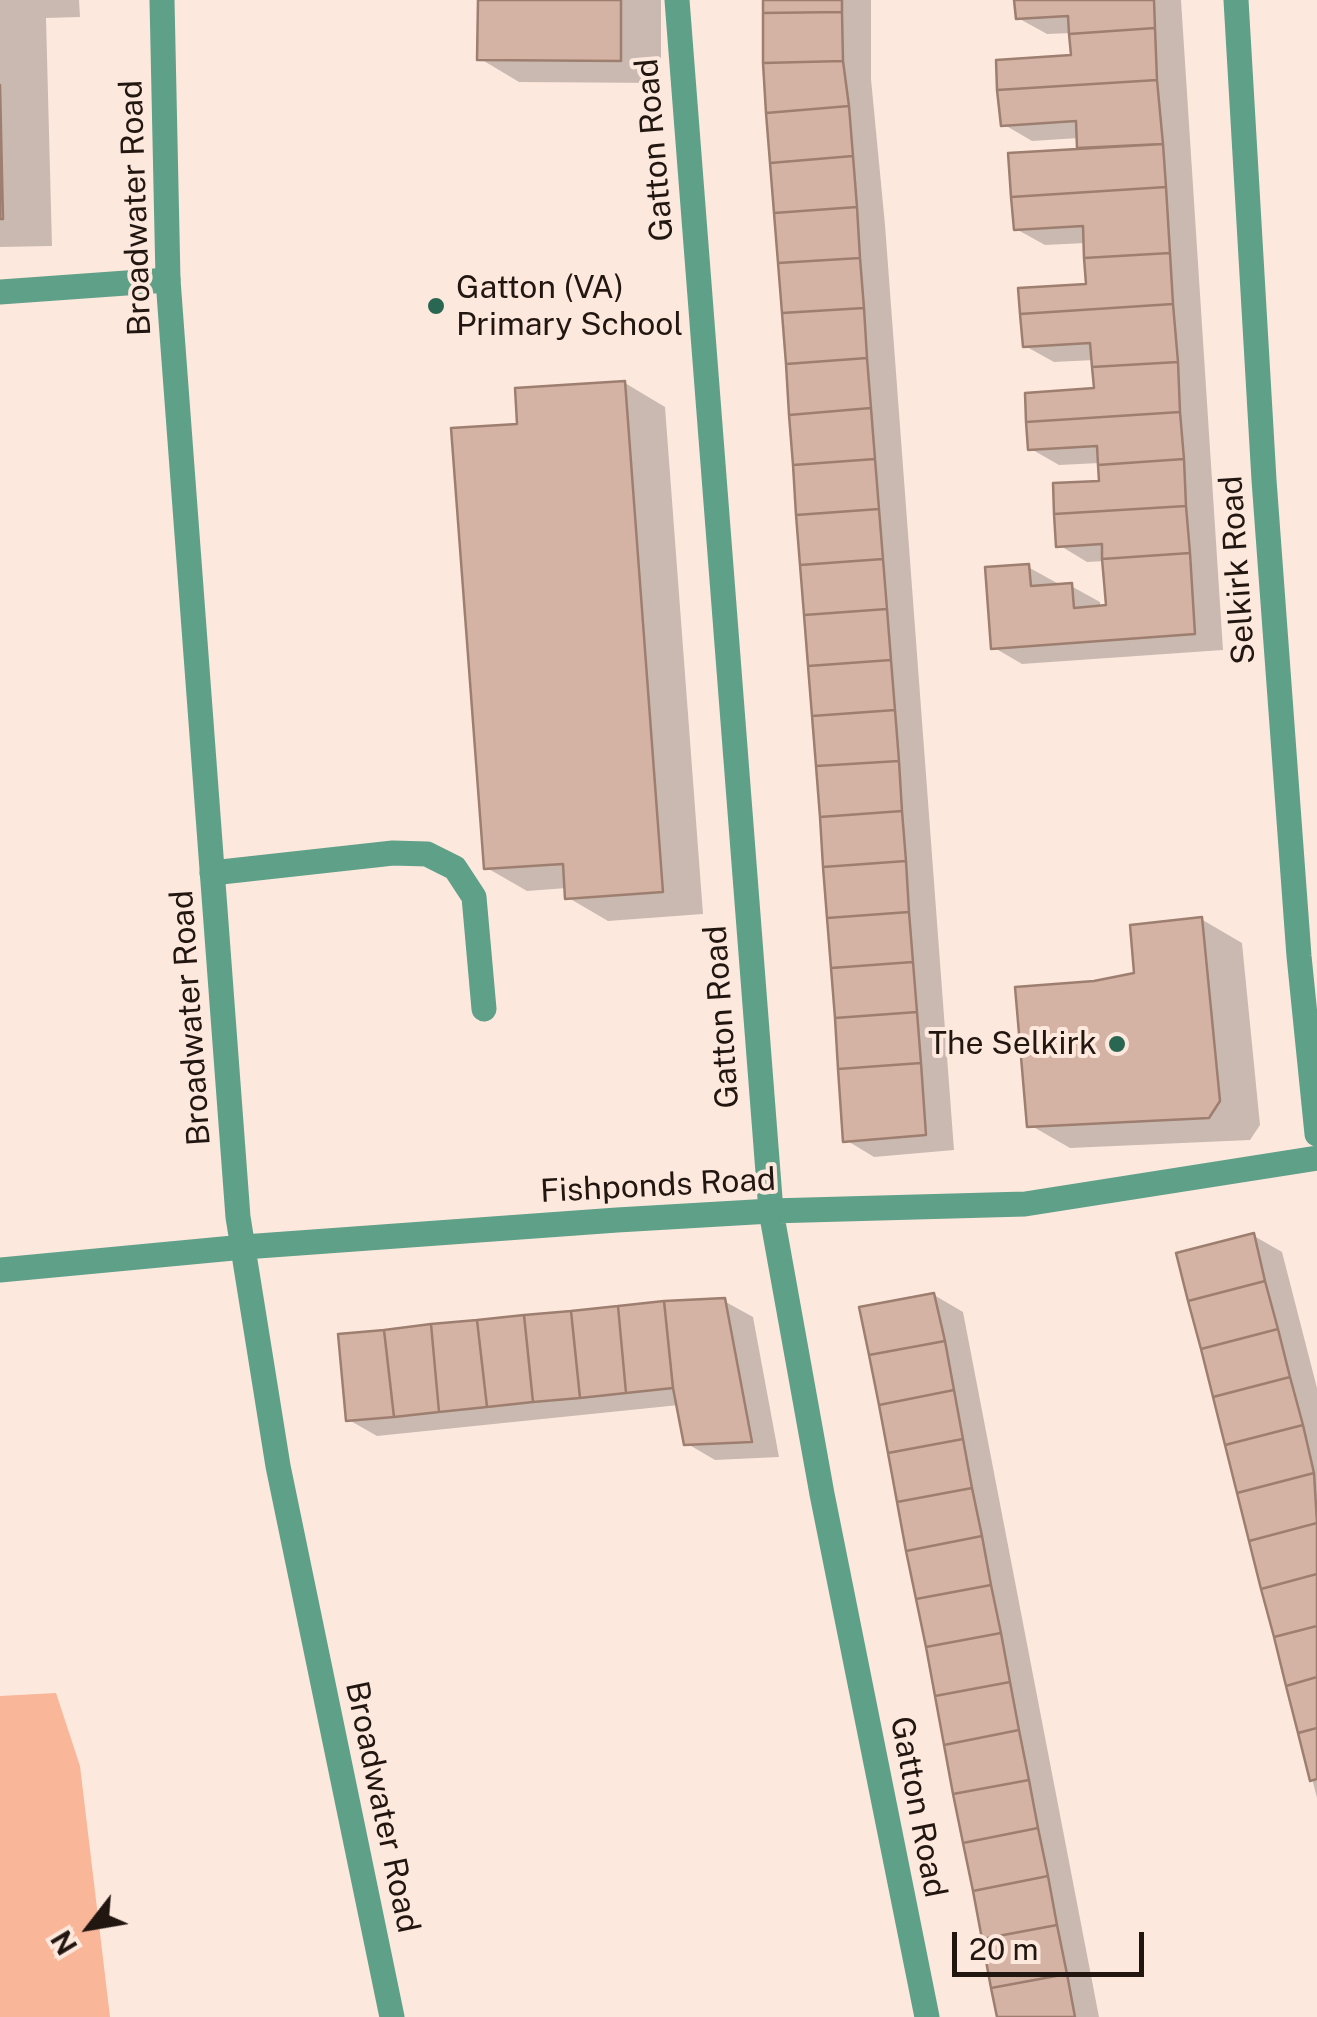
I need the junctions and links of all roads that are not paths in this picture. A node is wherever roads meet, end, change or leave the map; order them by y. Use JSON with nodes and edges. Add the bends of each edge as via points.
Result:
{"nodes":[{"id":1,"x":162,"y":0,"type":"edge"},
{"id":2,"x":677,"y":0,"type":"edge"},
{"id":3,"x":1236,"y":0,"type":"edge"},
{"id":4,"x":168,"y":280,"type":"junction"},
{"id":5,"x":0,"y":292,"type":"edge"},
{"id":6,"x":212,"y":873,"type":"junction"},
{"id":7,"x":484,"y":1009,"type":"dead end"},
{"id":8,"x":1317,"y":1134,"type":"edge"},
{"id":9,"x":1317,"y":1158,"type":"edge"},
{"id":10,"x":771,"y":1211,"type":"junction"},
{"id":11,"x":244,"y":1247,"type":"junction"},
{"id":12,"x":0,"y":1270,"type":"edge"},
{"id":13,"x":392,"y":2017,"type":"edge"},
{"id":14,"x":927,"y":2017,"type":"edge"}],
"edges":[{"from":1,"to":4,"type":"street","name":"Broadwater Road"},
{"from":2,"to":10,"type":"street","name":"Gatton Road"},
{"from":3,"to":8,"type":"street","name":"Selkirk Road","via":[[1264,480]]},
{"from":4,"to":5,"type":"street"},
{"from":4,"to":6,"type":"street","name":"Broadwater Road"},
{"from":6,"to":7,"type":"street","via":[[427,854],[455,868],[474,896]]},
{"from":6,"to":11,"type":"street","name":"Broadwater Road"},
{"from":9,"to":10,"type":"street","name":"Fishponds Road","via":[[1025,1204]]},
{"from":10,"to":11,"type":"street","name":"Fishponds Road"},
{"from":10,"to":14,"type":"street","name":"Gatton Road"},
{"from":11,"to":12,"type":"street","name":"Fishponds Road"},
{"from":11,"to":13,"type":"street","name":"Broadwater Road","via":[[278,1466]]}]}
